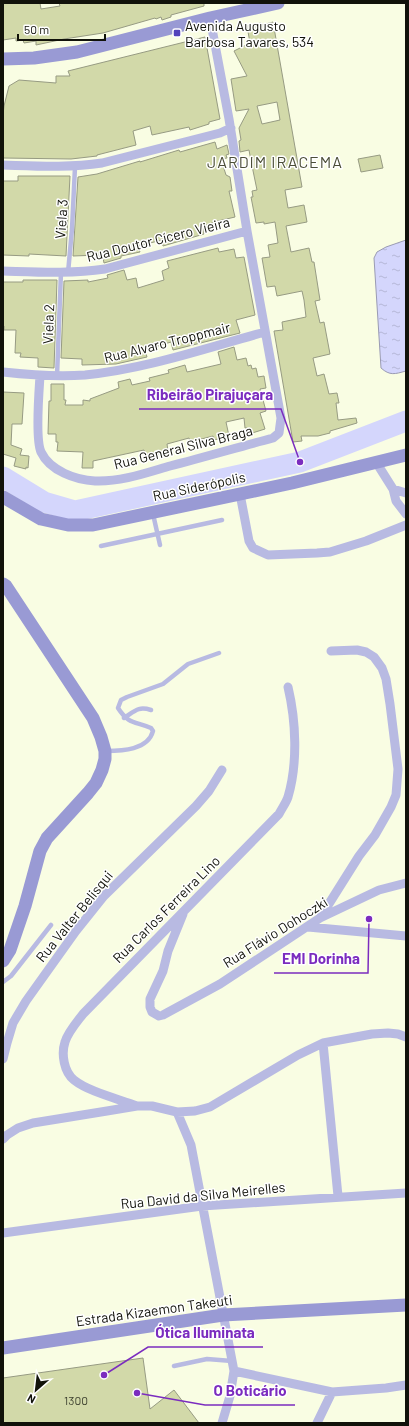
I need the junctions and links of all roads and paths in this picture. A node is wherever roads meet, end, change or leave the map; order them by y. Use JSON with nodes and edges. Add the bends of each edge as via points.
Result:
{"nodes":[{"id":1,"x":270,"y":4,"type":"edge"},
{"id":2,"x":210,"y":18,"type":"junction"},
{"id":3,"x":3,"y":59,"type":"edge"},
{"id":4,"x":231,"y":128,"type":"junction"},
{"id":5,"x":3,"y":165,"type":"edge"},
{"id":6,"x":75,"y":166,"type":"junction"},
{"id":7,"x":247,"y":231,"type":"junction"},
{"id":8,"x":3,"y":270,"type":"edge"},
{"id":9,"x":64,"y":272,"type":"junction"},
{"id":10,"x":265,"y":332,"type":"junction"},
{"id":11,"x":3,"y":372,"type":"edge"},
{"id":12,"x":40,"y":376,"type":"junction"},
{"id":13,"x":57,"y":376,"type":"junction"},
{"id":14,"x":406,"y":454,"type":"edge"},
{"id":15,"x":376,"y":462,"type":"junction"},
{"id":16,"x":393,"y":490,"type":"junction"},
{"id":17,"x":406,"y":493,"type":"edge"},
{"id":18,"x":240,"y":494,"type":"junction"},
{"id":19,"x":3,"y":497,"type":"edge"},
{"id":20,"x":153,"y":512,"type":"junction"},
{"id":21,"x":406,"y":514,"type":"edge"},
{"id":22,"x":222,"y":520,"type":"dead end"},
{"id":23,"x":406,"y":526,"type":"edge"},
{"id":24,"x":158,"y":535,"type":"junction"},
{"id":25,"x":160,"y":545,"type":"dead end"},
{"id":26,"x":101,"y":546,"type":"dead end"},
{"id":27,"x":3,"y":584,"type":"edge"},
{"id":28,"x":331,"y":651,"type":"dead end"},
{"id":29,"x":219,"y":653,"type":"dead end"},
{"id":30,"x":288,"y":687,"type":"dead end"},
{"id":31,"x":151,"y":710,"type":"dead end"},
{"id":32,"x":124,"y":718,"type":"junction"},
{"id":33,"x":105,"y":751,"type":"junction"},
{"id":34,"x":222,"y":770,"type":"dead end"},
{"id":35,"x":406,"y":883,"type":"edge"},
{"id":36,"x":184,"y":910,"type":"junction"},
{"id":37,"x":320,"y":918,"type":"junction"},
{"id":38,"x":51,"y":925,"type":"dead end"},
{"id":39,"x":308,"y":926,"type":"junction"},
{"id":40,"x":406,"y":936,"type":"edge"},
{"id":41,"x":3,"y":961,"type":"edge"},
{"id":42,"x":3,"y":982,"type":"edge"},
{"id":43,"x":406,"y":1037,"type":"edge"},
{"id":44,"x":324,"y":1043,"type":"junction"},
{"id":45,"x":3,"y":1059,"type":"edge"},
{"id":46,"x":137,"y":1106,"type":"junction"},
{"id":47,"x":177,"y":1112,"type":"junction"},
{"id":48,"x":3,"y":1139,"type":"edge"},
{"id":49,"x":406,"y":1193,"type":"edge"},
{"id":50,"x":338,"y":1196,"type":"junction"},
{"id":51,"x":202,"y":1206,"type":"junction"},
{"id":52,"x":3,"y":1233,"type":"edge"},
{"id":53,"x":406,"y":1305,"type":"edge"},
{"id":54,"x":223,"y":1315,"type":"junction"},
{"id":55,"x":3,"y":1348,"type":"edge"},
{"id":56,"x":232,"y":1361,"type":"junction"},
{"id":57,"x":174,"y":1366,"type":"dead end"},
{"id":58,"x":234,"y":1371,"type":"junction"},
{"id":59,"x":406,"y":1385,"type":"edge"},
{"id":60,"x":332,"y":1392,"type":"junction"},
{"id":61,"x":222,"y":1423,"type":"edge"},
{"id":62,"x":317,"y":1423,"type":"edge"}],
"edges":[{"from":1,"to":2,"type":"street"},
{"from":2,"to":3,"type":"street","via":[[77,52]]},
{"from":2,"to":4,"type":"street"},
{"from":4,"to":6,"type":"street","via":[[102,163]]},
{"from":4,"to":7,"type":"street"},
{"from":5,"to":6,"type":"street"},
{"from":6,"to":9,"type":"lane","name":"Viela 3","via":[[72,229]]},
{"from":7,"to":9,"type":"street","name":"Rua Doutor Cícero Vieira","via":[[105,269]]},
{"from":7,"to":10,"type":"street"},
{"from":8,"to":9,"type":"street","name":"Rua Doutor Cícero Vieira"},
{"from":9,"to":13,"type":"lane","name":"Viela 2"},
{"from":10,"to":12,"type":"street","name":"Rua General Silva Braga","via":[[281,418],[279,433],[273,438],[129,477],[95,481],[75,477],[55,468],[47,460],[40,446]]},
{"from":10,"to":13,"type":"street","name":"Rua Alvaro Troppmair","via":[[119,370]]},
{"from":11,"to":12,"type":"street","name":"Rua Alvaro Troppmair"},
{"from":12,"to":13,"type":"street","name":"Rua Alvaro Troppmair"},
{"from":14,"to":15,"type":"street","name":"Rua Siderópolis"},
{"from":15,"to":16,"type":"street"},
{"from":15,"to":18,"type":"street","name":"Rua Siderópolis"},
{"from":16,"to":17,"type":"street"},
{"from":16,"to":21,"type":"street","via":[[396,501]]},
{"from":18,"to":20,"type":"street","name":"Rua Siderópolis"},
{"from":18,"to":23,"type":"street","via":[[251,545],[268,555],[330,552]]},
{"from":19,"to":20,"type":"street","name":"Rua Siderópolis","via":[[42,519],[68,525],[93,525]]},
{"from":20,"to":24,"type":"lane"},
{"from":22,"to":24,"type":"lane"},
{"from":24,"to":25,"type":"lane"},
{"from":24,"to":26,"type":"lane"},
{"from":27,"to":33,"type":"street","via":[[93,718]]},
{"from":28,"to":37,"type":"street","via":[[366,652],[374,657],[382,668],[390,704],[398,769],[396,795],[391,807]]},
{"from":29,"to":32,"type":"lane","via":[[188,664],[163,684],[121,700],[118,708]]},
{"from":30,"to":36,"type":"street","name":"Rua Carlos Ferreira Lino","via":[[291,697],[294,748],[292,777],[287,798],[279,814],[266,829]]},
{"from":31,"to":32,"type":"lane","via":[[144,707]]},
{"from":32,"to":33,"type":"lane","via":[[151,728],[152,737],[133,749]]},
{"from":33,"to":41,"type":"street","via":[[102,770],[96,783],[47,838],[40,851],[25,906],[10,950]]},
{"from":34,"to":45,"type":"street","name":"Rua Valter Belisqui","via":[[196,806],[104,896],[76,931],[26,1001],[14,1024]]},
{"from":35,"to":37,"type":"street","name":"Rua Flávio Dohoczki","via":[[379,890]]},
{"from":36,"to":39,"type":"street","name":"Rua Flávio Dohoczki","via":[[163,971],[150,999],[152,1012],[159,1016],[220,984]]},
{"from":36,"to":46,"type":"street","name":"Rua Carlos Ferreira Lino","via":[[83,1014],[65,1042],[63,1054],[66,1068],[73,1079],[87,1088]]},
{"from":37,"to":39,"type":"street","name":"Rua Flávio Dohoczki"},
{"from":38,"to":42,"type":"lane","via":[[11,976]]},
{"from":39,"to":40,"type":"street"},
{"from":43,"to":44,"type":"street","via":[[372,1034]]},
{"from":44,"to":47,"type":"street","via":[[298,1055],[210,1106],[195,1111]]},
{"from":44,"to":50,"type":"street"},
{"from":46,"to":47,"type":"street","via":[[152,1106]]},
{"from":46,"to":48,"type":"street","via":[[33,1123],[18,1128]]},
{"from":47,"to":51,"type":"street","via":[[191,1145]]},
{"from":49,"to":50,"type":"street","name":"Rua David da Silva Meirelles"},
{"from":50,"to":51,"type":"street","name":"Rua David da Silva Meirelles"},
{"from":51,"to":52,"type":"street","name":"Rua David da Silva Meirelles"},
{"from":51,"to":54,"type":"street"},
{"from":53,"to":54,"type":"street","name":"Estrada Kizaemon Takeuti"},
{"from":54,"to":55,"type":"street","name":"Estrada Kizaemon Takeuti"},
{"from":54,"to":56,"type":"street"},
{"from":56,"to":57,"type":"lane","via":[[207,1359]]},
{"from":56,"to":58,"type":"street"},
{"from":58,"to":60,"type":"street"},
{"from":58,"to":61,"type":"street"},
{"from":59,"to":60,"type":"street"},
{"from":60,"to":62,"type":"street"}]}
